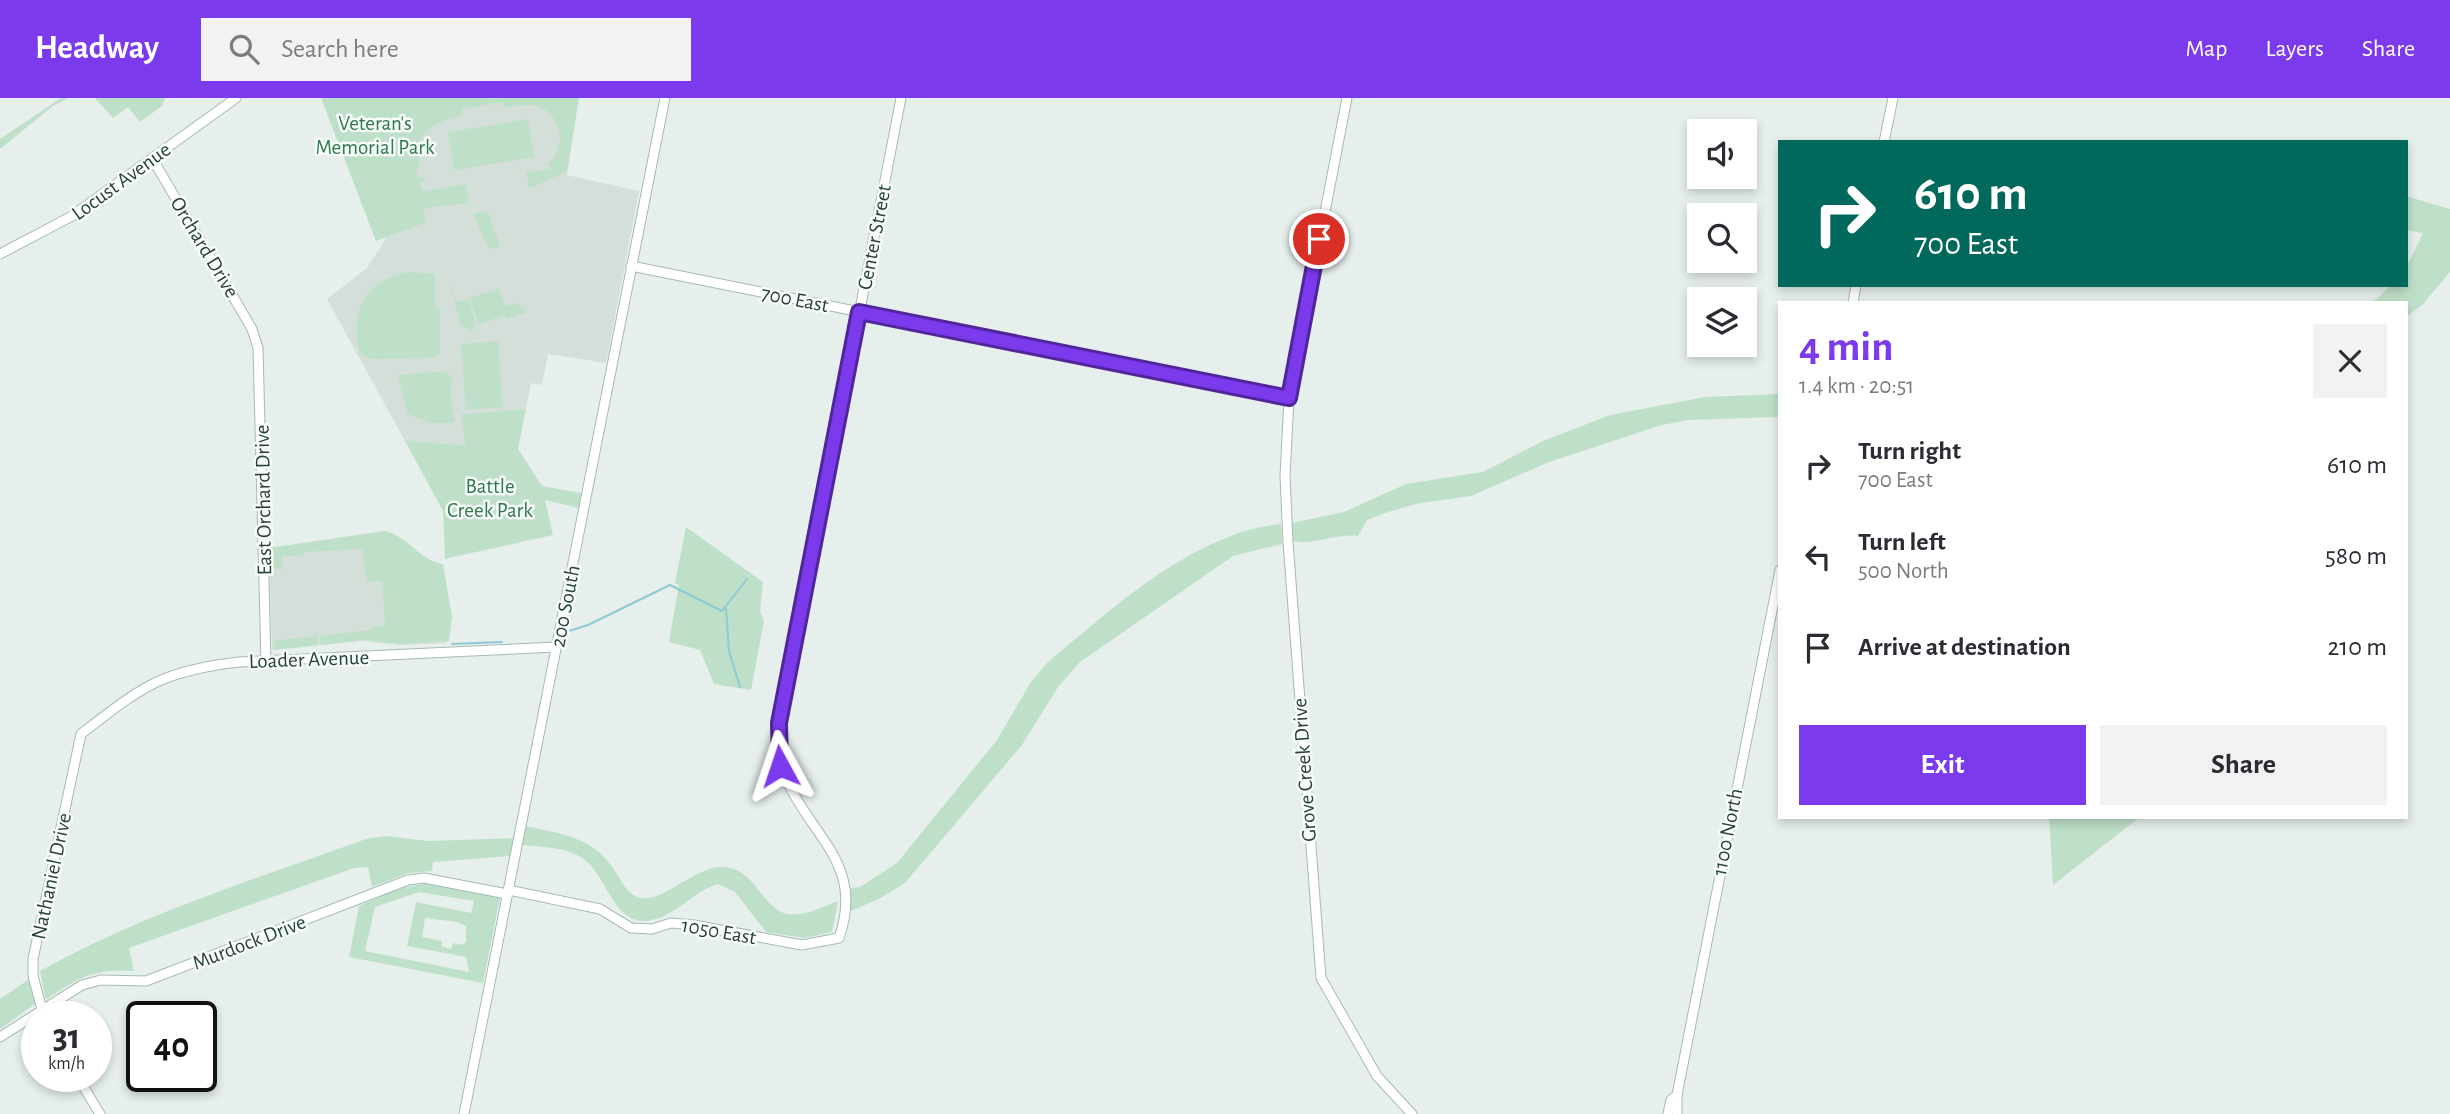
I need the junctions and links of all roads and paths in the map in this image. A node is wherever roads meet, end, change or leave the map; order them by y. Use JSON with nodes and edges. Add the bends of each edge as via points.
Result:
{"nodes":[{"id":1,"x":236,"y":98,"type":"edge"},
{"id":2,"x":665,"y":98,"type":"edge"},
{"id":3,"x":901,"y":98,"type":"edge"},
{"id":4,"x":1348,"y":98,"type":"edge"},
{"id":5,"x":1893,"y":98,"type":"edge"},
{"id":6,"x":1884,"y":140,"type":"edge"},
{"id":7,"x":152,"y":158,"type":"junction"},
{"id":8,"x":0,"y":254,"type":"edge"},
{"id":9,"x":631,"y":266,"type":"junction"},
{"id":10,"x":859,"y":312,"type":"junction"},
{"id":11,"x":256,"y":337,"type":"joint"},
{"id":12,"x":1289,"y":398,"type":"junction"},
{"id":13,"x":1778,"y":580,"type":"edge"},
{"id":14,"x":556,"y":647,"type":"junction"},
{"id":15,"x":266,"y":662,"type":"junction"},
{"id":16,"x":81,"y":734,"type":"joint"},
{"id":17,"x":507,"y":892,"type":"junction"},
{"id":18,"x":839,"y":938,"type":"joint"},
{"id":19,"x":40,"y":1001,"type":"edge"},
{"id":20,"x":60,"y":1001,"type":"edge"},
{"id":21,"x":21,"y":1025,"type":"edge"},
{"id":22,"x":0,"y":1037,"type":"edge"},
{"id":23,"x":87,"y":1092,"type":"edge"},
{"id":24,"x":1677,"y":1095,"type":"junction"},
{"id":25,"x":100,"y":1114,"type":"edge"},
{"id":26,"x":464,"y":1114,"type":"edge"},
{"id":27,"x":1412,"y":1114,"type":"edge"},
{"id":28,"x":1668,"y":1114,"type":"edge"},
{"id":29,"x":1677,"y":1114,"type":"edge"}],
"edges":[{"from":1,"to":7,"type":"street","name":"Locust Avenue"},
{"from":2,"to":9,"type":"street","name":"200 South"},
{"from":3,"to":10,"type":"street","name":"Center Street"},
{"from":4,"to":12,"type":"street","name":"Grove Creek Drive"},
{"from":5,"to":6,"type":"street"},
{"from":7,"to":8,"type":"street","name":"Locust Avenue","via":[[58,226]]},
{"from":7,"to":11,"type":"street","name":"Orchard Drive"},
{"from":9,"to":10,"type":"street","name":"700 East"},
{"from":9,"to":14,"type":"street","name":"200 South"},
{"from":10,"to":12,"type":"street","name":"700 East"},
{"from":10,"to":18,"type":"street","name":"Center Street","via":[[778,732],[786,783],[836,856],[846,890]]},
{"from":11,"to":15,"type":"street","name":"East Orchard Drive"},
{"from":12,"to":27,"type":"street","name":"Grove Creek Drive","via":[[1288,542],[1321,978],[1377,1076]]},
{"from":13,"to":24,"type":"street","name":"1100 North"},
{"from":14,"to":15,"type":"street","name":"Loader Avenue"},
{"from":14,"to":17,"type":"street","name":"200 South"},
{"from":15,"to":16,"type":"street","name":"Loader Avenue","via":[[205,665],[160,678],[139,688]]},
{"from":16,"to":19,"type":"street","name":"Nathaniel Drive","via":[[33,959]]},
{"from":17,"to":18,"type":"street","name":"1050 East","via":[[600,909],[631,928],[694,925],[793,945]]},
{"from":17,"to":20,"type":"street","name":"Murdock Drive","via":[[408,880],[146,981],[101,980],[82,985]]},
{"from":17,"to":26,"type":"street","name":"200 South"},
{"from":21,"to":22,"type":"street","name":"Murdock Drive"},
{"from":23,"to":25,"type":"street"},
{"from":24,"to":28,"type":"street","name":"1100 North"},
{"from":24,"to":29,"type":"street","name":"1100 North"}]}
